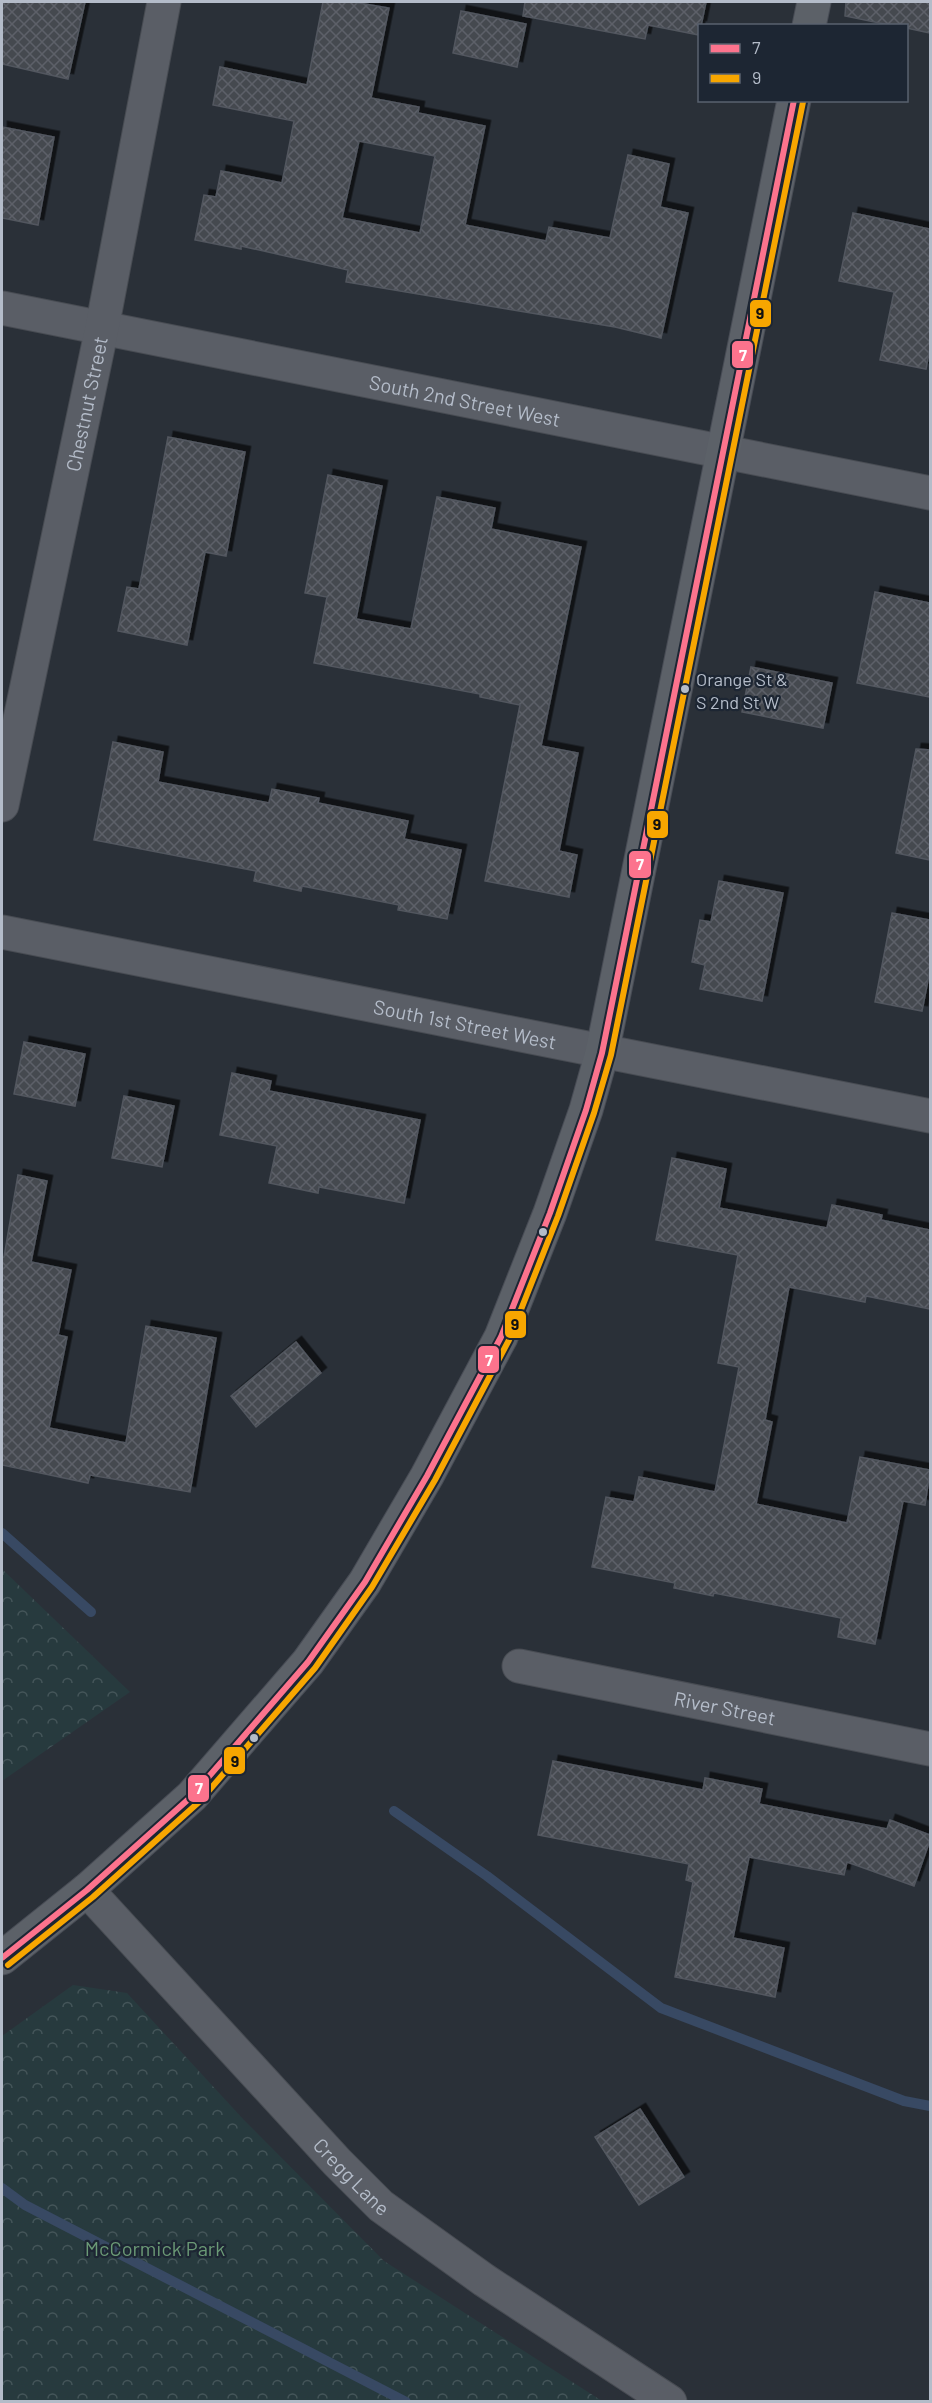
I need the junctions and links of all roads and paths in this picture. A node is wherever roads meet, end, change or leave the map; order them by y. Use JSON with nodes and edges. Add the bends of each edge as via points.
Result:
{"nodes":[{"id":1,"x":164,"y":2,"type":"edge"},
{"id":2,"x":814,"y":2,"type":"edge"},
{"id":3,"x":809,"y":24,"type":"edge"},
{"id":4,"x":794,"y":102,"type":"edge"},
{"id":5,"x":2,"y":309,"type":"edge"},
{"id":6,"x":102,"y":328,"type":"junction"},
{"id":7,"x":724,"y":451,"type":"junction"},
{"id":8,"x":930,"y":493,"type":"edge"},
{"id":9,"x":2,"y":805,"type":"edge"},
{"id":10,"x":2,"y":932,"type":"edge"},
{"id":11,"x":602,"y":1053,"type":"junction"},
{"id":12,"x":930,"y":1116,"type":"edge"},
{"id":13,"x":519,"y":1666,"type":"dead end"},
{"id":14,"x":930,"y":1749,"type":"edge"},
{"id":15,"x":87,"y":1890,"type":"junction"},
{"id":16,"x":2,"y":1958,"type":"edge"},
{"id":17,"x":670,"y":2402,"type":"edge"}],
"edges":[{"from":1,"to":6,"type":"street","name":"Chestnut Street"},
{"from":2,"to":3,"type":"main road"},
{"from":4,"to":7,"type":"main road"},
{"from":5,"to":6,"type":"street","name":"South 2nd Street West"},
{"from":6,"to":7,"type":"street","name":"South 2nd Street West"},
{"from":6,"to":9,"type":"street","name":"Chestnut Street"},
{"from":7,"to":8,"type":"street","name":"South 2nd Street West"},
{"from":7,"to":11,"type":"main road"},
{"from":10,"to":11,"type":"street","name":"South 1st Street West"},
{"from":11,"to":12,"type":"street","name":"South 1st Street West"},
{"from":11,"to":15,"type":"main road","via":[[550,1213],[501,1337],[370,1573],[308,1662],[192,1796]]},
{"from":13,"to":14,"type":"street","name":"River Street"},
{"from":15,"to":16,"type":"main road"},
{"from":15,"to":17,"type":"street","name":"Cregg Lane","via":[[381,2206],[484,2280]]}]}
